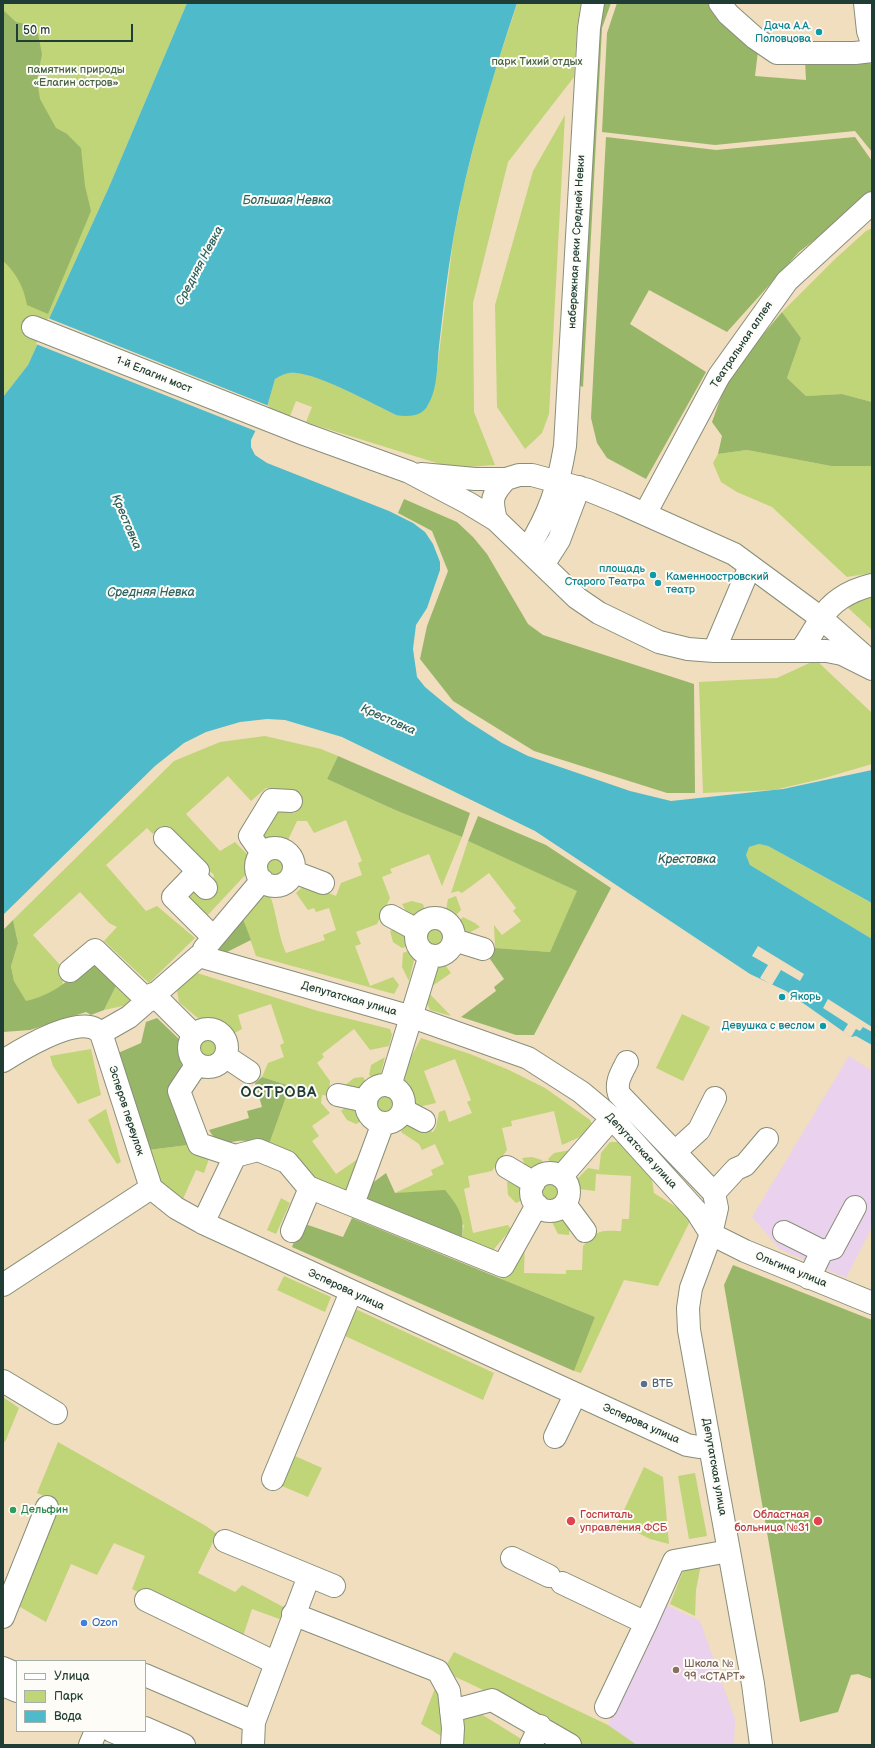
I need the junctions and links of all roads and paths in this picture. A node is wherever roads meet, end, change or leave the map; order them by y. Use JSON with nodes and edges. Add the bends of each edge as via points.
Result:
{"nodes":[{"id":1,"x":593,"y":3,"type":"edge"},
{"id":2,"x":720,"y":3,"type":"edge"},
{"id":3,"x":865,"y":3,"type":"edge"},
{"id":4,"x":872,"y":43,"type":"edge"},
{"id":5,"x":872,"y":50,"type":"edge"},
{"id":6,"x":872,"y":203,"type":"edge"},
{"id":7,"x":33,"y":327,"type":"dead end"},
{"id":8,"x":409,"y":472,"type":"junction"},
{"id":9,"x":506,"y":479,"type":"junction"},
{"id":10,"x":569,"y":484,"type":"junction"},
{"id":11,"x":645,"y":514,"type":"junction"},
{"id":12,"x":496,"y":520,"type":"junction"},
{"id":13,"x":535,"y":558,"type":"junction"},
{"id":14,"x":750,"y":566,"type":"junction"},
{"id":15,"x":872,"y":585,"type":"edge"},
{"id":16,"x":821,"y":618,"type":"junction"},
{"id":17,"x":800,"y":650,"type":"junction"},
{"id":18,"x":714,"y":651,"type":"junction"},
{"id":19,"x":872,"y":668,"type":"edge"},
{"id":20,"x":291,"y":801,"type":"dead end"},
{"id":21,"x":165,"y":838,"type":"dead end"},
{"id":22,"x":262,"y":853,"type":"junction"},
{"id":23,"x":294,"y":872,"type":"junction"},
{"id":24,"x":262,"y":880,"type":"junction"},
{"id":25,"x":323,"y":883,"type":"dead end"},
{"id":26,"x":391,"y":916,"type":"dead end"},
{"id":27,"x":417,"y":930,"type":"junction"},
{"id":28,"x":213,"y":937,"type":"junction"},
{"id":29,"x":454,"y":940,"type":"junction"},
{"id":30,"x":483,"y":949,"type":"dead end"},
{"id":31,"x":430,"y":955,"type":"junction"},
{"id":32,"x":199,"y":956,"type":"junction"},
{"id":33,"x":70,"y":971,"type":"dead end"},
{"id":34,"x":150,"y":997,"type":"junction"},
{"id":35,"x":412,"y":1017,"type":"junction"},
{"id":36,"x":101,"y":1033,"type":"junction"},
{"id":37,"x":194,"y":1035,"type":"junction"},
{"id":38,"x":225,"y":1056,"type":"junction"},
{"id":39,"x":3,"y":1061,"type":"edge"},
{"id":40,"x":626,"y":1062,"type":"dead end"},
{"id":41,"x":197,"y":1064,"type":"junction"},
{"id":42,"x":249,"y":1072,"type":"dead end"},
{"id":43,"x":390,"y":1086,"type":"junction"},
{"id":44,"x":338,"y":1095,"type":"dead end"},
{"id":45,"x":714,"y":1098,"type":"dead end"},
{"id":46,"x":366,"y":1100,"type":"junction"},
{"id":47,"x":403,"y":1110,"type":"junction"},
{"id":48,"x":612,"y":1118,"type":"junction"},
{"id":49,"x":424,"y":1121,"type":"dead end"},
{"id":50,"x":383,"y":1123,"type":"junction"},
{"id":51,"x":767,"y":1139,"type":"dead end"},
{"id":52,"x":676,"y":1151,"type":"junction"},
{"id":53,"x":235,"y":1156,"type":"junction"},
{"id":54,"x":507,"y":1167,"type":"dead end"},
{"id":55,"x":561,"y":1177,"type":"junction"},
{"id":56,"x":534,"y":1182,"type":"junction"},
{"id":57,"x":151,"y":1188,"type":"junction"},
{"id":58,"x":310,"y":1188,"type":"junction"},
{"id":59,"x":714,"y":1193,"type":"junction"},
{"id":60,"x":352,"y":1204,"type":"junction"},
{"id":61,"x":565,"y":1204,"type":"junction"},
{"id":62,"x":537,"y":1205,"type":"junction"},
{"id":63,"x":855,"y":1207,"type":"dead end"},
{"id":64,"x":203,"y":1223,"type":"junction"},
{"id":65,"x":292,"y":1231,"type":"dead end"},
{"id":66,"x":585,"y":1231,"type":"dead end"},
{"id":67,"x":784,"y":1232,"type":"dead end"},
{"id":68,"x":711,"y":1234,"type":"junction"},
{"id":69,"x":822,"y":1251,"type":"junction"},
{"id":70,"x":809,"y":1278,"type":"junction"},
{"id":71,"x":3,"y":1285,"type":"edge"},
{"id":72,"x":352,"y":1292,"type":"junction"},
{"id":73,"x":870,"y":1298,"type":"edge"},
{"id":74,"x":3,"y":1381,"type":"edge"},
{"id":75,"x":576,"y":1395,"type":"junction"},
{"id":76,"x":56,"y":1413,"type":"dead end"},
{"id":77,"x":555,"y":1437,"type":"dead end"},
{"id":78,"x":710,"y":1445,"type":"junction"},
{"id":79,"x":273,"y":1479,"type":"dead end"},
{"id":80,"x":47,"y":1507,"type":"dead end"},
{"id":81,"x":225,"y":1541,"type":"dead end"},
{"id":82,"x":729,"y":1551,"type":"junction"},
{"id":83,"x":512,"y":1558,"type":"dead end"},
{"id":84,"x":309,"y":1576,"type":"junction"},
{"id":85,"x":334,"y":1586,"type":"dead end"},
{"id":86,"x":146,"y":1600,"type":"dead end"},
{"id":87,"x":293,"y":1614,"type":"junction"},
{"id":88,"x":3,"y":1618,"type":"edge"},
{"id":89,"x":646,"y":1623,"type":"junction"},
{"id":90,"x":276,"y":1663,"type":"junction"},
{"id":91,"x":3,"y":1668,"type":"edge"},
{"id":92,"x":16,"y":1674,"type":"edge"},
{"id":93,"x":146,"y":1675,"type":"edge"},
{"id":94,"x":3,"y":1685,"type":"edge"},
{"id":95,"x":16,"y":1691,"type":"edge"},
{"id":96,"x":606,"y":1707,"type":"dead end"},
{"id":97,"x":451,"y":1711,"type":"junction"},
{"id":98,"x":254,"y":1722,"type":"junction"},
{"id":99,"x":146,"y":1728,"type":"edge"},
{"id":100,"x":96,"y":1732,"type":"edge"},
{"id":101,"x":114,"y":1732,"type":"edge"},
{"id":102,"x":535,"y":1736,"type":"edge"},
{"id":103,"x":90,"y":1745,"type":"edge"},
{"id":104,"x":145,"y":1745,"type":"edge"},
{"id":105,"x":184,"y":1745,"type":"edge"},
{"id":106,"x":253,"y":1745,"type":"edge"},
{"id":107,"x":452,"y":1745,"type":"edge"},
{"id":108,"x":570,"y":1745,"type":"edge"},
{"id":109,"x":761,"y":1745,"type":"edge"}],
"edges":[{"from":1,"to":10,"type":"street","name":"набережная реки Средней Невки","via":[[589,28],[565,446]]},
{"from":2,"to":5,"type":"street","via":[[728,14],[755,38],[777,53],[855,53]]},
{"from":3,"to":4,"type":"street"},
{"from":6,"to":11,"type":"street","name":"Театральная аллея","via":[[786,281],[719,376]]},
{"from":7,"to":8,"type":"street","name":"1-й Елагин мост","via":[[300,433]]},
{"from":8,"to":9,"type":"street","via":[[475,479]]},
{"from":8,"to":12,"type":"street"},
{"from":9,"to":10,"type":"street","via":[[532,475]]},
{"from":9,"to":12,"type":"street","via":[[492,498]]},
{"from":10,"to":11,"type":"street"},
{"from":10,"to":13,"type":"street","via":[[552,505],[541,528]]},
{"from":11,"to":14,"type":"street","via":[[734,554]]},
{"from":12,"to":13,"type":"street"},
{"from":13,"to":18,"type":"street","via":[[577,598],[626,628],[659,642],[688,649]]},
{"from":14,"to":16,"type":"street"},
{"from":14,"to":18,"type":"street"},
{"from":15,"to":16,"type":"street","via":[[853,591],[835,603]]},
{"from":16,"to":17,"type":"street","via":[[815,631]]},
{"from":16,"to":19,"type":"street","via":[[862,654]]},
{"from":17,"to":18,"type":"street"},
{"from":17,"to":19,"type":"street","via":[[842,654]]},
{"from":20,"to":22,"type":"street","via":[[272,800],[250,836]]},
{"from":21,"to":28,"type":"street","via":[[198,871],[200,882],[173,897]]},
{"from":22,"to":23,"type":"street","via":[[273,848],[284,850],[293,859]]},
{"from":22,"to":24,"type":"street","via":[[257,869]]},
{"from":23,"to":24,"type":"street","via":[[280,885],[273,886]]},
{"from":23,"to":25,"type":"street"},
{"from":24,"to":28,"type":"street"},
{"from":26,"to":27,"type":"street"},
{"from":27,"to":29,"type":"street","via":[[430,918],[443,919],[452,928]]},
{"from":27,"to":31,"type":"street","via":[[417,943]]},
{"from":28,"to":32,"type":"street"},
{"from":29,"to":30,"type":"street"},
{"from":29,"to":31,"type":"street","via":[[452,946],[443,954]]},
{"from":31,"to":35,"type":"street"},
{"from":32,"to":34,"type":"street"},
{"from":32,"to":35,"type":"street","name":"Депутатская улица"},
{"from":33,"to":34,"type":"street","via":[[95,950]]},
{"from":34,"to":36,"type":"street","via":[[129,1017]]},
{"from":34,"to":37,"type":"street"},
{"from":35,"to":43,"type":"street"},
{"from":35,"to":48,"type":"street","name":"Депутатская улица","via":[[528,1058],[581,1092]]},
{"from":36,"to":39,"type":"street","via":[[92,1027],[59,1032]]},
{"from":36,"to":57,"type":"street","name":"Эсперов переулок"},
{"from":37,"to":38,"type":"street","via":[[206,1030],[218,1033],[226,1043]]},
{"from":37,"to":41,"type":"street","via":[[189,1051]]},
{"from":38,"to":41,"type":"street","via":[[216,1065],[203,1067]]},
{"from":38,"to":42,"type":"street"},
{"from":40,"to":52,"type":"street","via":[[618,1081],[619,1094]]},
{"from":41,"to":53,"type":"street","via":[[179,1091],[199,1144]]},
{"from":43,"to":46,"type":"street","via":[[378,1086]]},
{"from":43,"to":47,"type":"street","via":[[400,1092]]},
{"from":44,"to":46,"type":"street"},
{"from":45,"to":52,"type":"street","via":[[699,1130]]},
{"from":46,"to":50,"type":"street","via":[[366,1107],[372,1118]]},
{"from":47,"to":49,"type":"street"},
{"from":47,"to":50,"type":"street","via":[[395,1120]]},
{"from":48,"to":55,"type":"street"},
{"from":48,"to":68,"type":"street","name":"Депутатская улица","via":[[697,1212]]},
{"from":50,"to":60,"type":"street"},
{"from":51,"to":59,"type":"street","via":[[745,1165],[736,1169]]},
{"from":52,"to":59,"type":"street"},
{"from":53,"to":58,"type":"street","via":[[258,1150],[287,1162]]},
{"from":53,"to":64,"type":"street"},
{"from":54,"to":56,"type":"street"},
{"from":55,"to":56,"type":"street","via":[[550,1173]]},
{"from":55,"to":61,"type":"street","via":[[569,1193]]},
{"from":56,"to":62,"type":"street","via":[[532,1194]]},
{"from":57,"to":64,"type":"street","name":"Эсперова улица","via":[[176,1208]]},
{"from":57,"to":71,"type":"street"},
{"from":58,"to":60,"type":"street"},
{"from":58,"to":65,"type":"street"},
{"from":59,"to":68,"type":"street","via":[[717,1208]]},
{"from":60,"to":62,"type":"street","via":[[503,1266]]},
{"from":61,"to":62,"type":"street","via":[[554,1211]]},
{"from":61,"to":66,"type":"street"},
{"from":63,"to":69,"type":"street","via":[[833,1248]]},
{"from":64,"to":72,"type":"street","name":"Эсперова улица"},
{"from":67,"to":69,"type":"street"},
{"from":68,"to":70,"type":"street","name":"Ольгина улица"},
{"from":68,"to":78,"type":"street","name":"Депутатская улица","via":[[691,1288],[688,1308],[689,1330]]},
{"from":69,"to":70,"type":"street"},
{"from":70,"to":73,"type":"street","name":"Ольгина улица"},
{"from":72,"to":75,"type":"street","name":"Эсперова улица"},
{"from":72,"to":79,"type":"street"},
{"from":74,"to":76,"type":"street"},
{"from":75,"to":77,"type":"street"},
{"from":75,"to":78,"type":"street","name":"Эсперова улица","via":[[687,1445]]},
{"from":78,"to":82,"type":"street","name":"Депутатская улица"},
{"from":80,"to":88,"type":"street"},
{"from":81,"to":84,"type":"street"},
{"from":82,"to":89,"type":"street","via":[[674,1561]]},
{"from":82,"to":109,"type":"street","name":"Депутатская улица","via":[[753,1684]]},
{"from":83,"to":89,"type":"street"},
{"from":84,"to":85,"type":"street"},
{"from":84,"to":87,"type":"street"},
{"from":86,"to":90,"type":"street"},
{"from":87,"to":90,"type":"street"},
{"from":87,"to":97,"type":"street","via":[[438,1671],[449,1691]]},
{"from":89,"to":96,"type":"street"},
{"from":90,"to":98,"type":"street"},
{"from":91,"to":92,"type":"street"},
{"from":93,"to":98,"type":"street"},
{"from":94,"to":95,"type":"street"},
{"from":97,"to":102,"type":"street","via":[[492,1700]]},
{"from":97,"to":107,"type":"street"},
{"from":98,"to":106,"type":"street"},
{"from":99,"to":105,"type":"street"},
{"from":100,"to":103,"type":"street"},
{"from":101,"to":104,"type":"street"},
{"from":102,"to":108,"type":"street"}]}
